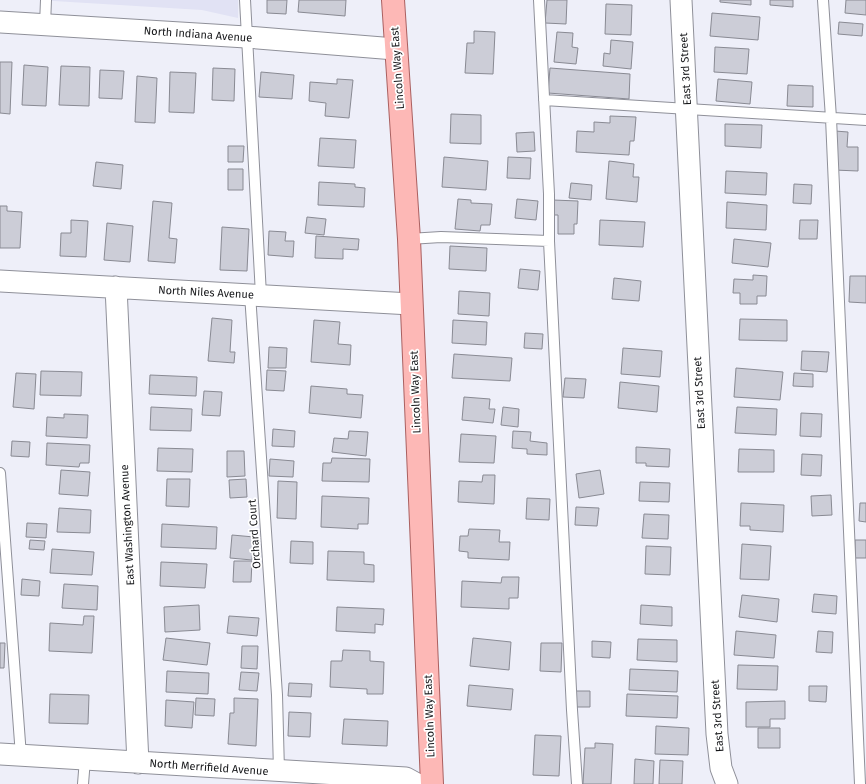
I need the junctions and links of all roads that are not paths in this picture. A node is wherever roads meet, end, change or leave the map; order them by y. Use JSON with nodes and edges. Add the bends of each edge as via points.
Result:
{"nodes":[{"id":1,"x":46,"y":0,"type":"edge"},
{"id":2,"x":246,"y":0,"type":"edge"},
{"id":3,"x":393,"y":0,"type":"edge"},
{"id":4,"x":539,"y":0,"type":"edge"},
{"id":5,"x":681,"y":0,"type":"edge"},
{"id":6,"x":823,"y":0,"type":"edge"},
{"id":7,"x":0,"y":22,"type":"edge"},
{"id":8,"x":45,"y":25,"type":"junction"},
{"id":9,"x":246,"y":37,"type":"junction"},
{"id":10,"x":395,"y":49,"type":"junction"},
{"id":11,"x":544,"y":100,"type":"junction"},
{"id":12,"x":686,"y":109,"type":"junction"},
{"id":13,"x":831,"y":118,"type":"junction"},
{"id":14,"x":866,"y":120,"type":"edge"},
{"id":15,"x":409,"y":239,"type":"junction"},
{"id":16,"x":549,"y":241,"type":"junction"},
{"id":17,"x":0,"y":281,"type":"edge"},
{"id":18,"x":116,"y":287,"type":"junction"},
{"id":19,"x":255,"y":295,"type":"junction"},
{"id":20,"x":412,"y":304,"type":"junction"},
{"id":21,"x":0,"y":472,"type":"edge"},
{"id":22,"x":0,"y":754,"type":"edge"},
{"id":23,"x":21,"y":756,"type":"junction"},
{"id":24,"x":85,"y":759,"type":"junction"},
{"id":25,"x":138,"y":763,"type":"junction"},
{"id":26,"x":279,"y":771,"type":"junction"},
{"id":27,"x":83,"y":784,"type":"edge"},
{"id":28,"x":417,"y":784,"type":"edge"},
{"id":29,"x":432,"y":784,"type":"edge"},
{"id":30,"x":577,"y":784,"type":"edge"},
{"id":31,"x":727,"y":784,"type":"edge"},
{"id":32,"x":860,"y":784,"type":"edge"}],
"edges":[{"from":1,"to":8,"type":"lane"},
{"from":2,"to":9,"type":"lane","name":"Orchard Court"},
{"from":3,"to":10,"type":"main road","name":"Lincoln Way East"},
{"from":4,"to":11,"type":"lane"},
{"from":5,"to":12,"type":"street","name":"East 3rd Street"},
{"from":6,"to":13,"type":"lane"},
{"from":7,"to":8,"type":"street","name":"North Indiana Avenue"},
{"from":8,"to":9,"type":"street","name":"North Indiana Avenue"},
{"from":9,"to":10,"type":"street","name":"North Indiana Avenue"},
{"from":9,"to":19,"type":"lane","name":"Orchard Court"},
{"from":10,"to":15,"type":"main road","name":"Lincoln Way East"},
{"from":11,"to":12,"type":"lane"},
{"from":11,"to":16,"type":"lane"},
{"from":12,"to":13,"type":"lane"},
{"from":12,"to":31,"type":"street","name":"East 3rd Street","via":[[717,734],[721,768]]},
{"from":13,"to":14,"type":"lane"},
{"from":13,"to":32,"type":"lane"},
{"from":15,"to":16,"type":"lane","via":[[441,237]]},
{"from":15,"to":20,"type":"main road","name":"Lincoln Way East"},
{"from":16,"to":30,"type":"lane"},
{"from":17,"to":18,"type":"street","name":"North Niles Avenue"},
{"from":18,"to":19,"type":"street","name":"North Niles Avenue"},
{"from":18,"to":25,"type":"street","name":"East Washington Avenue"},
{"from":19,"to":20,"type":"street","name":"North Niles Avenue"},
{"from":19,"to":26,"type":"lane","name":"Orchard Court","via":[[277,688]]},
{"from":20,"to":29,"type":"main road","name":"Lincoln Way East"},
{"from":21,"to":23,"type":"lane"},
{"from":22,"to":23,"type":"street","name":"North Merrifield Avenue"},
{"from":23,"to":24,"type":"street","name":"North Merrifield Avenue"},
{"from":24,"to":25,"type":"street","name":"North Merrifield Avenue"},
{"from":24,"to":27,"type":"lane"},
{"from":25,"to":26,"type":"street","name":"North Merrifield Avenue"},
{"from":26,"to":28,"type":"street","name":"North Merrifield Avenue","via":[[406,778]]}]}
